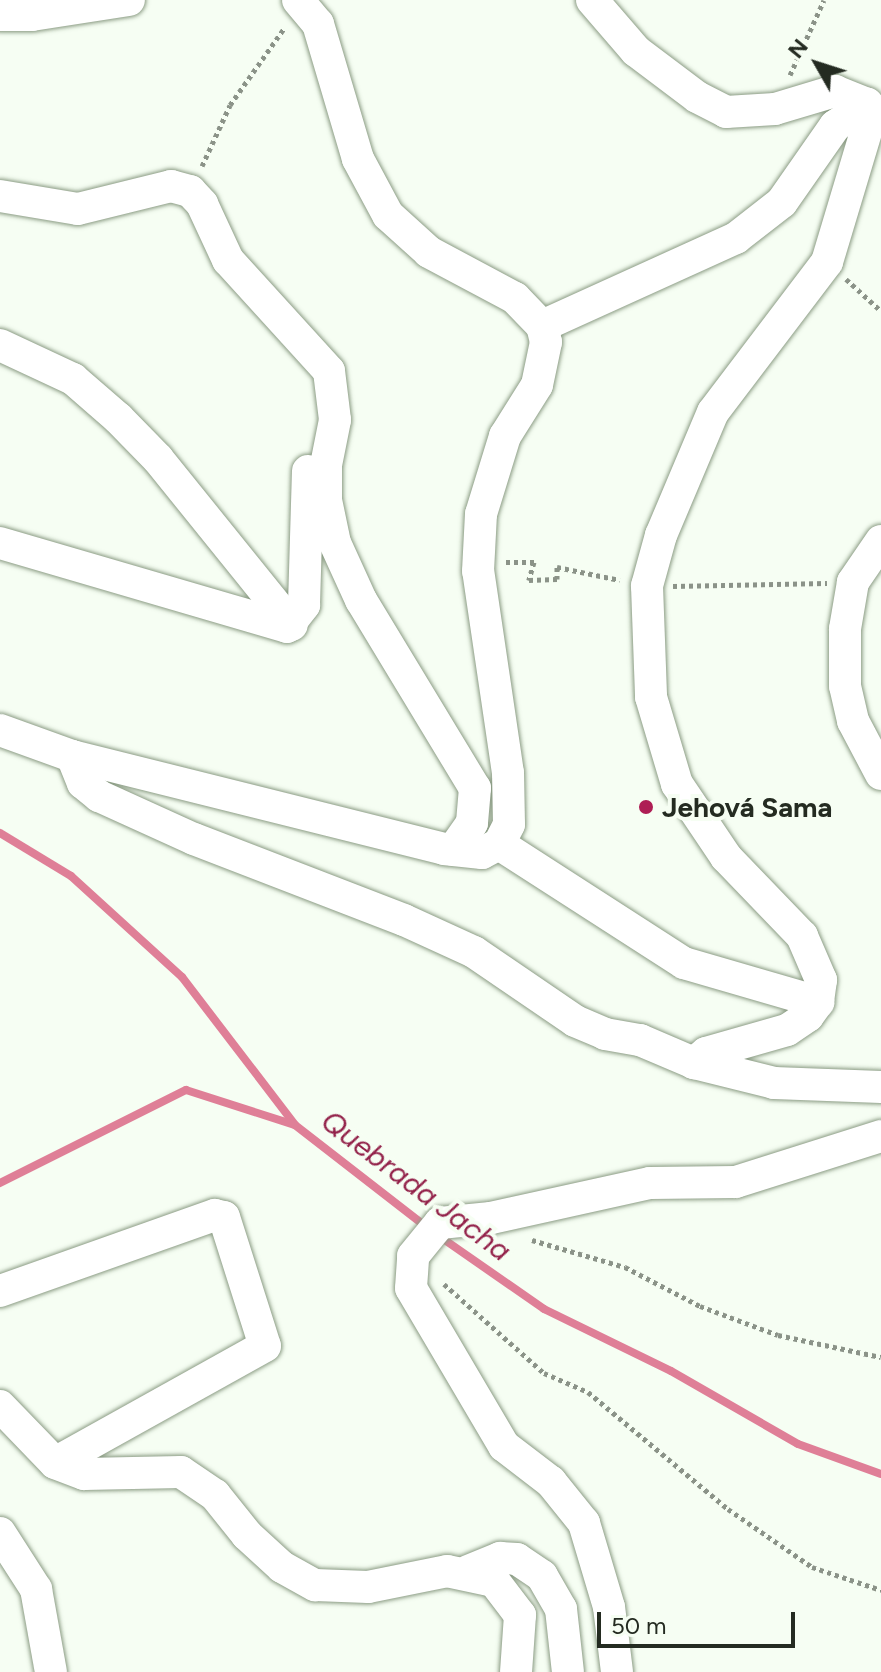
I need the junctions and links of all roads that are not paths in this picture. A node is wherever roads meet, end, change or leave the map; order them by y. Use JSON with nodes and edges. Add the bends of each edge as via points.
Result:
{"nodes":[{"id":1,"x":129,"y":0,"type":"edge"},
{"id":2,"x":592,"y":0,"type":"edge"},
{"id":3,"x":300,"y":2,"type":"edge"},
{"id":4,"x":0,"y":15,"type":"edge"},
{"id":5,"x":867,"y":104,"type":"junction"},
{"id":6,"x":0,"y":196,"type":"edge"},
{"id":7,"x":542,"y":326,"type":"junction"},
{"id":8,"x":0,"y":345,"type":"edge"},
{"id":9,"x":328,"y":445,"type":"junction"},
{"id":10,"x":881,"y":541,"type":"edge"},
{"id":11,"x":0,"y":543,"type":"edge"},
{"id":12,"x":292,"y":625,"type":"junction"},
{"id":13,"x":0,"y":730,"type":"edge"},
{"id":14,"x":72,"y":756,"type":"junction"},
{"id":15,"x":881,"y":774,"type":"edge"},
{"id":16,"x":499,"y":844,"type":"junction"},
{"id":17,"x":453,"y":850,"type":"junction"},
{"id":18,"x":818,"y":1002,"type":"junction"},
{"id":19,"x":694,"y":1063,"type":"junction"},
{"id":20,"x":881,"y":1087,"type":"edge"},
{"id":21,"x":881,"y":1136,"type":"edge"},
{"id":22,"x":0,"y":1291,"type":"edge"},
{"id":23,"x":0,"y":1406,"type":"edge"},
{"id":24,"x":55,"y":1463,"type":"junction"},
{"id":25,"x":0,"y":1533,"type":"edge"},
{"id":26,"x":468,"y":1571,"type":"junction"},
{"id":27,"x":51,"y":1672,"type":"edge"},
{"id":28,"x":516,"y":1672,"type":"edge"},
{"id":29,"x":568,"y":1672,"type":"edge"},
{"id":30,"x":617,"y":1672,"type":"edge"}],
"edges":[{"from":1,"to":4,"type":"street"},
{"from":2,"to":5,"type":"street","via":[[636,51],[726,112],[775,109],[835,91]]},
{"from":3,"to":7,"type":"street","via":[[323,36],[358,159],[388,215],[429,252],[515,298]]},
{"from":5,"to":7,"type":"street","via":[[835,126],[797,186],[748,230]]},
{"from":5,"to":18,"type":"street","via":[[869,122],[827,262],[713,412],[661,535],[647,586],[651,697],[677,784],[726,857],[802,936],[821,980]]},
{"from":6,"to":9,"type":"street","via":[[78,209],[171,186],[190,191],[202,204],[228,260],[329,371],[335,420]]},
{"from":7,"to":16,"type":"street","via":[[546,342],[537,385],[505,436],[481,514],[478,571],[508,773],[509,824]]},
{"from":8,"to":12,"type":"street","via":[[73,379],[118,418],[158,459]]},
{"from":9,"to":12,"type":"street","via":[[315,452],[308,465],[304,605]]},
{"from":9,"to":17,"type":"street","via":[[326,500],[335,543],[361,600],[475,788],[472,823]]},
{"from":10,"to":15,"type":"street","via":[[853,582],[845,629],[845,686],[853,721]]},
{"from":11,"to":12,"type":"street","via":[[251,619]]},
{"from":13,"to":14,"type":"street"},
{"from":14,"to":17,"type":"street"},
{"from":14,"to":19,"type":"street","via":[[83,783],[112,802],[404,920],[474,952],[575,1021]]},
{"from":16,"to":17,"type":"street","via":[[482,853]]},
{"from":16,"to":18,"type":"street","via":[[684,963]]},
{"from":18,"to":19,"type":"street","via":[[787,1030],[706,1053]]},
{"from":19,"to":20,"type":"street","via":[[774,1083]]},
{"from":21,"to":30,"type":"street","via":[[736,1182],[650,1183],[491,1218],[440,1223],[413,1256],[409,1276],[416,1298],[504,1446],[551,1482],[584,1523],[609,1607]]},
{"from":22,"to":24,"type":"street","via":[[215,1215],[224,1217],[265,1346]]},
{"from":23,"to":24,"type":"street"},
{"from":24,"to":26,"type":"street","via":[[84,1474],[181,1472],[215,1495],[282,1567],[315,1585],[368,1587]]},
{"from":25,"to":27,"type":"street","via":[[36,1589]]},
{"from":26,"to":28,"type":"street","via":[[494,1581],[520,1615]]},
{"from":26,"to":29,"type":"street","via":[[500,1558],[517,1559],[542,1576],[561,1609]]}]}
